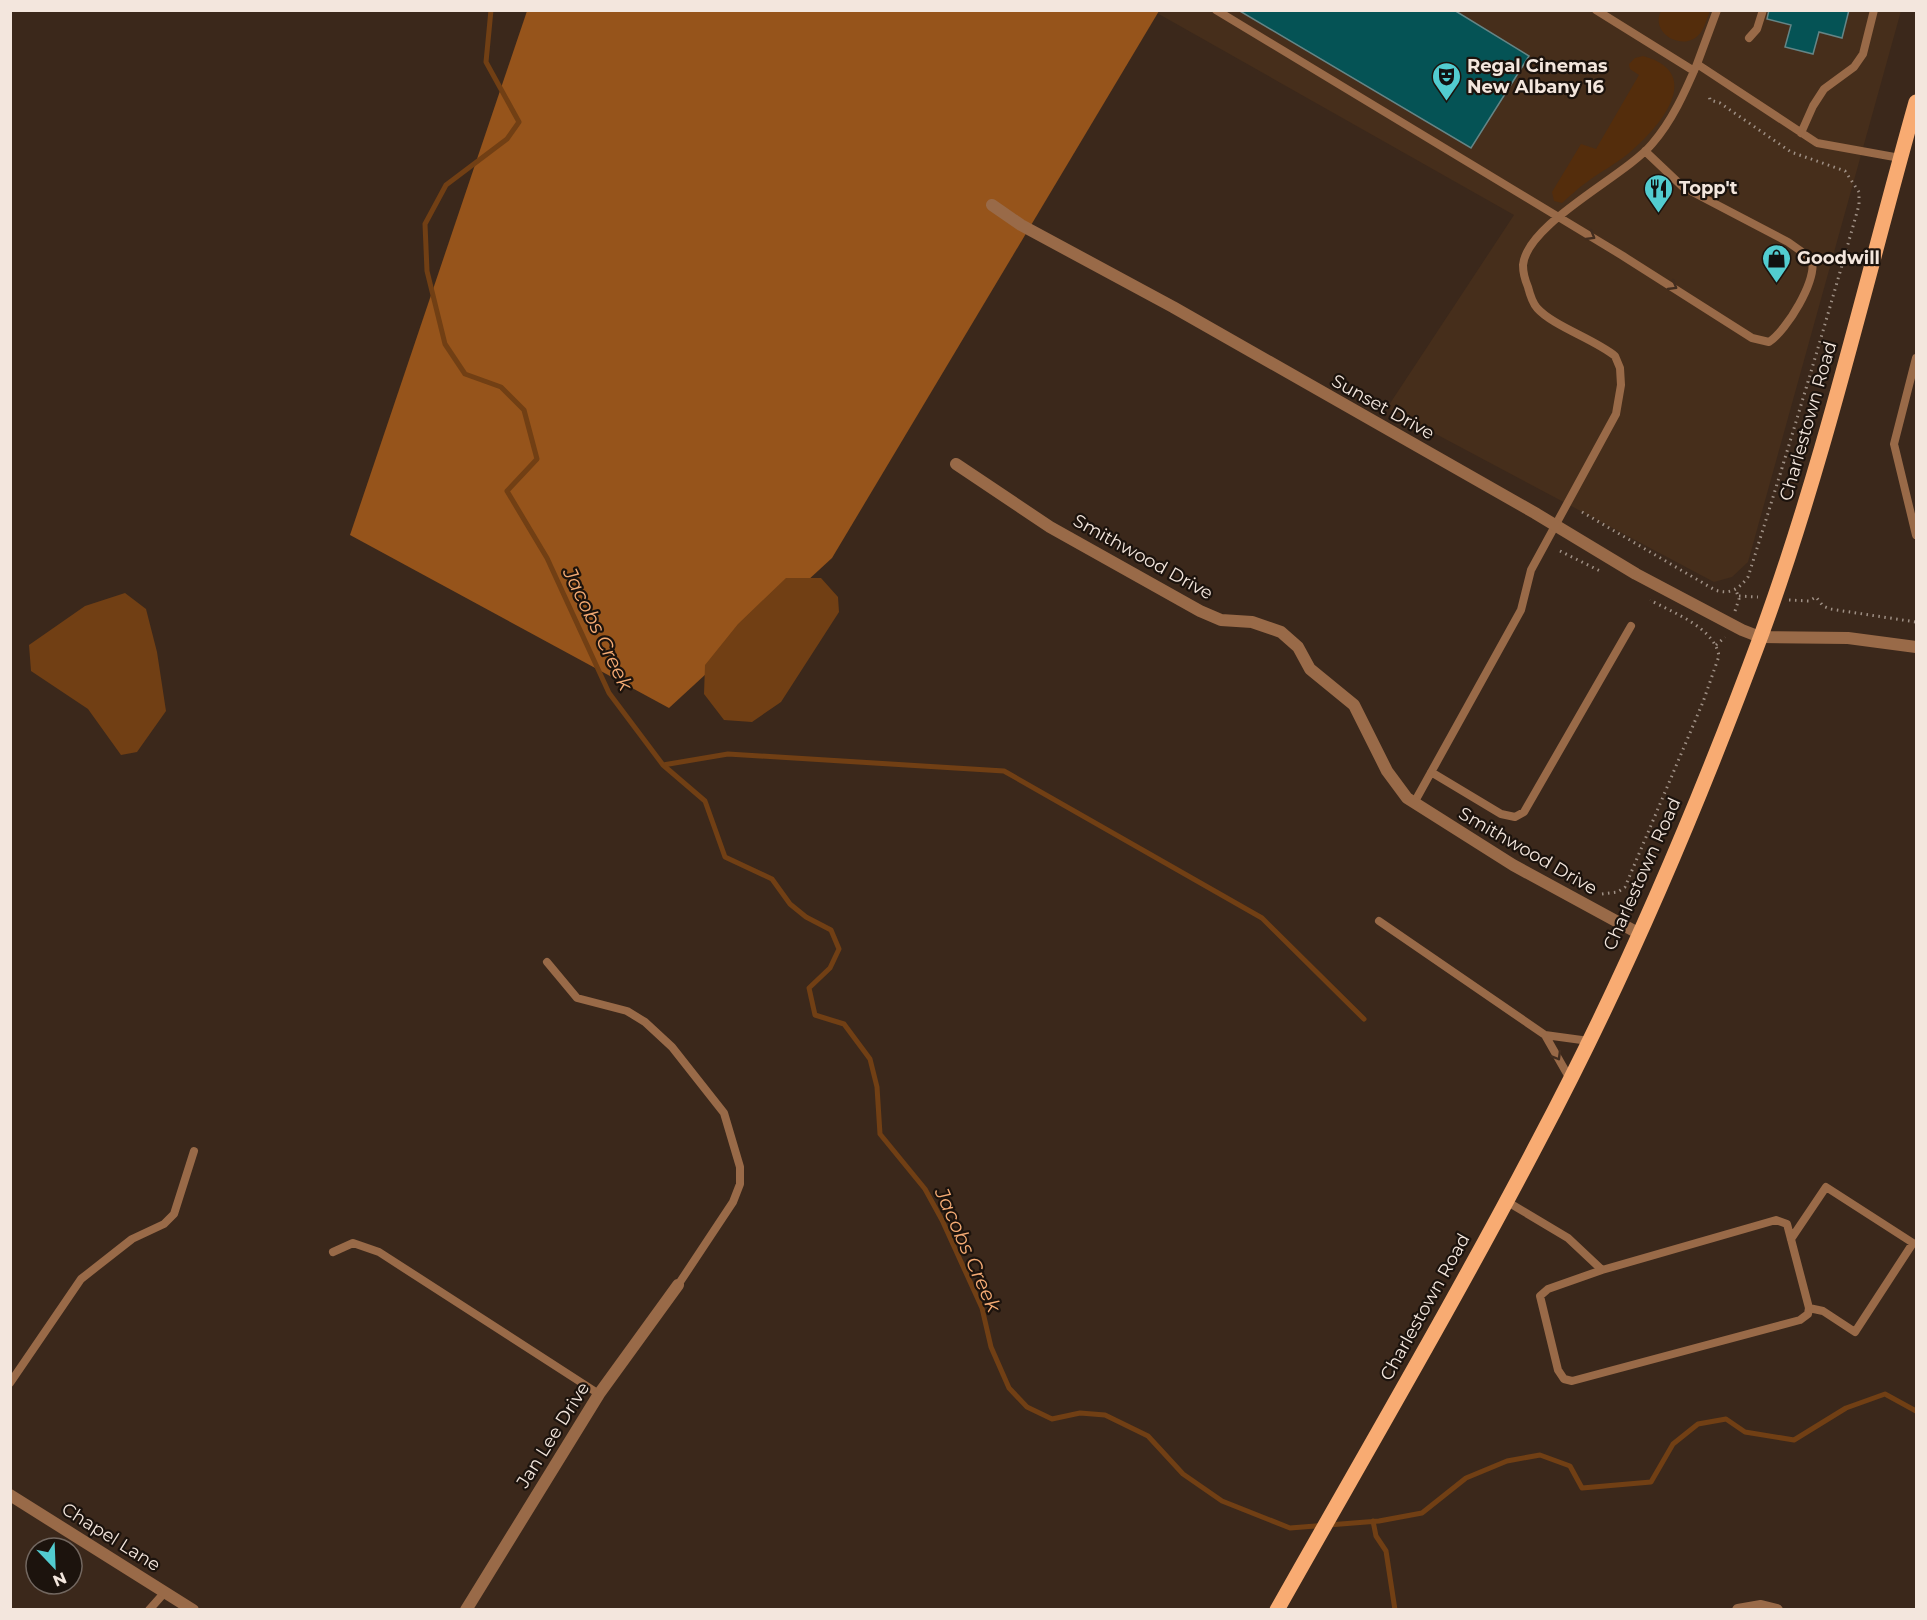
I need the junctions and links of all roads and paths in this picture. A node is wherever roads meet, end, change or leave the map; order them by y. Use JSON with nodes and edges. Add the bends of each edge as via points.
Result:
{"nodes":[{"id":1,"x":1216,"y":10,"type":"edge"},
{"id":2,"x":1596,"y":10,"type":"edge"},
{"id":3,"x":1717,"y":10,"type":"edge"},
{"id":4,"x":1763,"y":10,"type":"edge"},
{"id":5,"x":1874,"y":10,"type":"edge"},
{"id":6,"x":1749,"y":38,"type":"dead end"},
{"id":7,"x":1695,"y":67,"type":"junction"},
{"id":8,"x":1709,"y":94,"type":"dead end"},
{"id":9,"x":1917,"y":102,"type":"edge"},
{"id":10,"x":1801,"y":133,"type":"junction"},
{"id":11,"x":1645,"y":151,"type":"junction"},
{"id":12,"x":1900,"y":158,"type":"junction"},
{"id":13,"x":992,"y":205,"type":"dead end"},
{"id":14,"x":1559,"y":217,"type":"junction"},
{"id":15,"x":1917,"y":358,"type":"edge"},
{"id":16,"x":956,"y":464,"type":"dead end"},
{"id":17,"x":1582,"y":512,"type":"dead end"},
{"id":18,"x":1914,"y":512,"type":"edge"},
{"id":19,"x":1557,"y":526,"type":"junction"},
{"id":20,"x":1917,"y":535,"type":"edge"},
{"id":21,"x":1560,"y":551,"type":"dead end"},
{"id":22,"x":1608,"y":576,"type":"dead end"},
{"id":23,"x":1816,"y":597,"type":"dead end"},
{"id":24,"x":1647,"y":598,"type":"dead end"},
{"id":25,"x":1917,"y":622,"type":"edge"},
{"id":26,"x":1631,"y":626,"type":"dead end"},
{"id":27,"x":1760,"y":637,"type":"junction"},
{"id":28,"x":1917,"y":647,"type":"edge"},
{"id":29,"x":1431,"y":772,"type":"junction"},
{"id":30,"x":1414,"y":803,"type":"junction"},
{"id":31,"x":1602,"y":894,"type":"dead end"},
{"id":32,"x":1379,"y":921,"type":"dead end"},
{"id":33,"x":1638,"y":933,"type":"junction"},
{"id":34,"x":547,"y":962,"type":"dead end"},
{"id":35,"x":1545,"y":1035,"type":"junction"},
{"id":36,"x":1589,"y":1041,"type":"junction"},
{"id":37,"x":1570,"y":1079,"type":"junction"},
{"id":38,"x":194,"y":1151,"type":"dead end"},
{"id":39,"x":1506,"y":1201,"type":"junction"},
{"id":40,"x":1791,"y":1239,"type":"junction"},
{"id":41,"x":333,"y":1252,"type":"dead end"},
{"id":42,"x":1602,"y":1270,"type":"junction"},
{"id":43,"x":678,"y":1286,"type":"joint"},
{"id":44,"x":1809,"y":1308,"type":"junction"},
{"id":45,"x":10,"y":1383,"type":"edge"},
{"id":46,"x":599,"y":1394,"type":"junction"},
{"id":47,"x":10,"y":1495,"type":"edge"},
{"id":48,"x":165,"y":1592,"type":"junction"},
{"id":49,"x":149,"y":1610,"type":"edge"},
{"id":50,"x":193,"y":1610,"type":"edge"},
{"id":51,"x":466,"y":1610,"type":"edge"},
{"id":52,"x":1277,"y":1610,"type":"edge"},
{"id":53,"x":1738,"y":1610,"type":"edge"},
{"id":54,"x":1777,"y":1610,"type":"edge"}],
"edges":[{"from":1,"to":14,"type":"lane"},
{"from":2,"to":7,"type":"lane"},
{"from":3,"to":7,"type":"lane"},
{"from":4,"to":6,"type":"lane","via":[[1757,29]]},
{"from":5,"to":10,"type":"lane","via":[[1863,54],[1854,67],[1824,89]]},
{"from":7,"to":10,"type":"lane"},
{"from":7,"to":11,"type":"lane","via":[[1668,122]]},
{"from":8,"to":17,"type":"path","via":[[1710,100],[1791,152],[1840,167],[1858,192],[1859,205],[1832,304],[1773,499],[1748,577],[1741,586],[1725,592],[1715,590]]},
{"from":9,"to":12,"type":"main road","name":"Charlestown Road"},
{"from":10,"to":12,"type":"lane","via":[[1817,143]]},
{"from":11,"to":14,"type":"lane"},
{"from":14,"to":11,"type":"lane","one_way":true,"via":[[1752,338],[1769,342],[1781,332],[1811,279],[1812,259],[1683,187]]},
{"from":12,"to":27,"type":"main road","name":"Charlestown Road","via":[[1821,449]]},
{"from":13,"to":19,"type":"street","name":"Sunset Drive","via":[[1021,225]]},
{"from":14,"to":19,"type":"lane","via":[[1540,233],[1523,264],[1532,300],[1542,312],[1616,356],[1621,385],[1616,414]]},
{"from":15,"to":18,"type":"lane","via":[[1894,444]]},
{"from":16,"to":30,"type":"street","name":"Smithwood Drive","via":[[1050,527],[1200,611],[1221,620],[1252,622],[1281,632],[1298,647],[1310,669],[1354,705],[1395,784]]},
{"from":18,"to":20,"type":"lane"},
{"from":19,"to":27,"type":"street","name":"Sunset Drive","via":[[1636,574]]},
{"from":19,"to":29,"type":"lane","via":[[1531,570],[1521,610]]},
{"from":21,"to":22,"type":"path"},
{"from":23,"to":25,"type":"path","via":[[1830,609]]},
{"from":24,"to":31,"type":"path","via":[[1704,631],[1713,640],[1719,656],[1625,887]]},
{"from":26,"to":29,"type":"lane","via":[[1524,812],[1515,817],[1501,814]]},
{"from":27,"to":28,"type":"street","via":[[1848,638]]},
{"from":27,"to":33,"type":"main road","name":"Charlestown Road","via":[[1690,816]]},
{"from":29,"to":30,"type":"lane"},
{"from":30,"to":33,"type":"street","name":"Smithwood Drive","via":[[1513,865]]},
{"from":32,"to":35,"type":"lane"},
{"from":33,"to":36,"type":"main road","name":"Charlestown Road"},
{"from":34,"to":43,"type":"lane","via":[[577,998],[627,1011],[645,1022],[672,1047],[724,1113],[740,1167],[740,1184],[733,1202]]},
{"from":35,"to":36,"type":"lane"},
{"from":35,"to":37,"type":"lane","one_way":true},
{"from":36,"to":37,"type":"main road","name":"Charlestown Road"},
{"from":37,"to":39,"type":"main road","name":"Charlestown Road"},
{"from":38,"to":45,"type":"lane","via":[[174,1214],[164,1224],[132,1239],[71,1289]]},
{"from":39,"to":42,"type":"lane","via":[[1568,1238]]},
{"from":39,"to":52,"type":"main road","name":"Charlestown Road"},
{"from":40,"to":42,"type":"lane","via":[[1787,1224],[1776,1220]]},
{"from":40,"to":44,"type":"lane"},
{"from":40,"to":44,"type":"lane","via":[[1826,1187],[1913,1243],[1855,1332],[1823,1311]]},
{"from":41,"to":46,"type":"lane","via":[[353,1243],[379,1252]]},
{"from":42,"to":44,"type":"lane","via":[[1548,1289],[1540,1296],[1558,1370],[1564,1379],[1800,1320]]},
{"from":43,"to":46,"type":"street","name":"Jan Lee Drive"},
{"from":46,"to":51,"type":"street","name":"Jan Lee Drive"},
{"from":47,"to":48,"type":"street","name":"Chapel Lane"},
{"from":48,"to":49,"type":"lane"},
{"from":48,"to":50,"type":"street","name":"Chapel Lane"},
{"from":53,"to":54,"type":"street","via":[[1761,1606]]}]}
